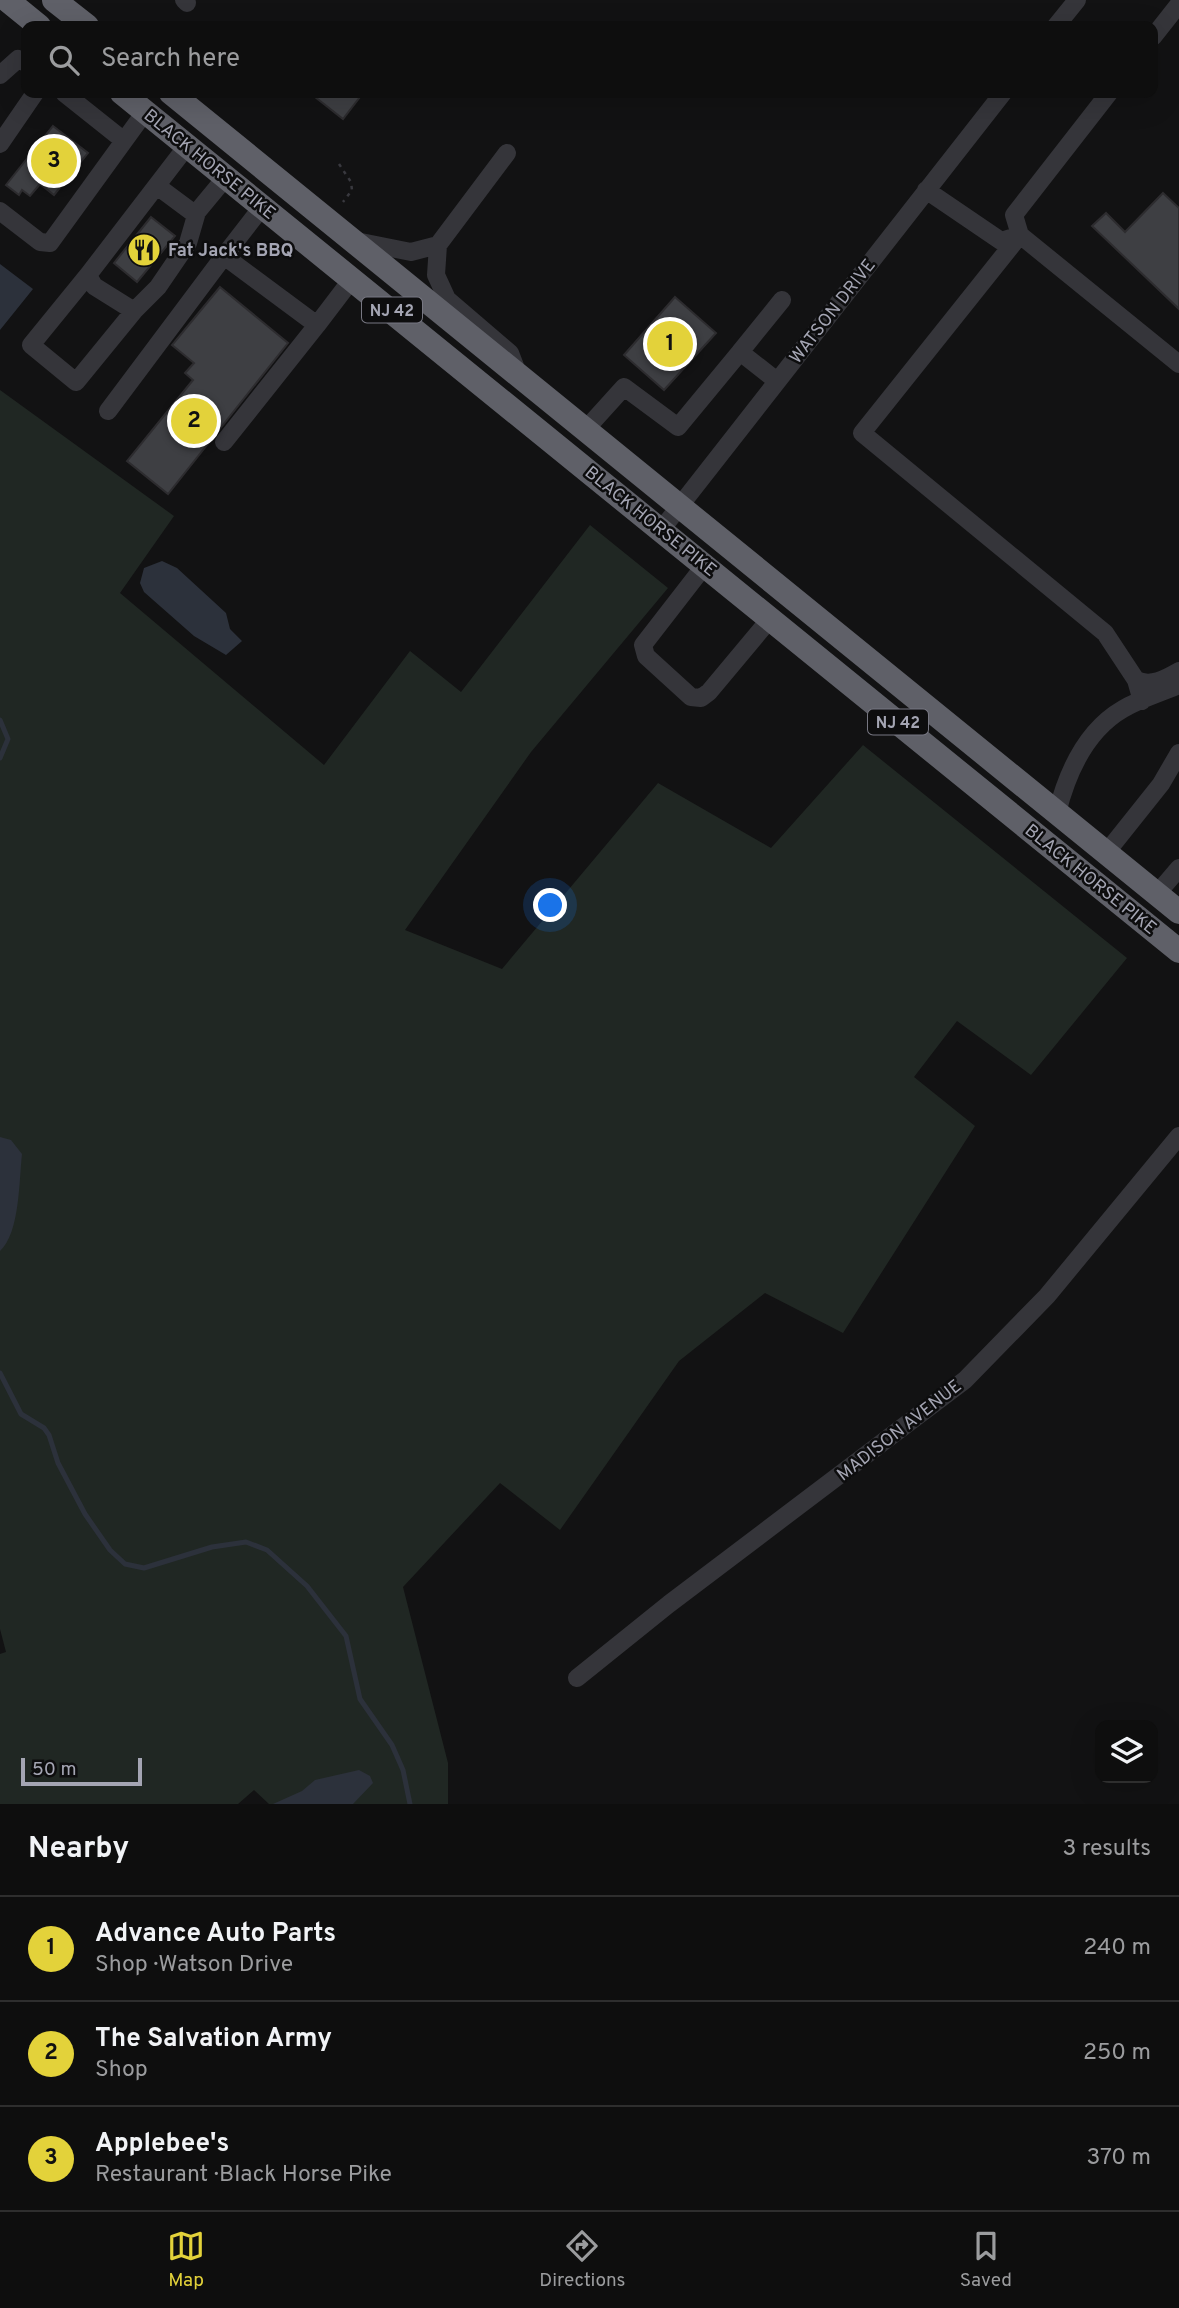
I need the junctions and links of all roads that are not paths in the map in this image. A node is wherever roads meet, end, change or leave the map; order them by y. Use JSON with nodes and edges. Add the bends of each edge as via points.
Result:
{"nodes":[{"id":1,"x":7,"y":0,"type":"edge"},
{"id":2,"x":1077,"y":0,"type":"edge"},
{"id":3,"x":62,"y":2,"type":"edge"},
{"id":4,"x":1179,"y":4,"type":"edge"},
{"id":5,"x":33,"y":21,"type":"edge"},
{"id":6,"x":82,"y":21,"type":"edge"},
{"id":7,"x":1060,"y":21,"type":"edge"},
{"id":8,"x":1158,"y":31,"type":"edge"},
{"id":9,"x":21,"y":60,"type":"edge"},
{"id":10,"x":0,"y":75,"type":"edge"},
{"id":11,"x":32,"y":98,"type":"edge"},
{"id":12,"x":70,"y":98,"type":"edge"},
{"id":13,"x":128,"y":98,"type":"edge"},
{"id":14,"x":177,"y":98,"type":"edge"},
{"id":15,"x":999,"y":98,"type":"edge"},
{"id":16,"x":1105,"y":98,"type":"edge"},
{"id":17,"x":145,"y":111,"type":"junction"},
{"id":18,"x":124,"y":140,"type":"junction"},
{"id":19,"x":0,"y":144,"type":"edge"},
{"id":20,"x":187,"y":146,"type":"junction"},
{"id":21,"x":507,"y":153,"type":"dead end"},
{"id":22,"x":226,"y":177,"type":"junction"},
{"id":23,"x":157,"y":186,"type":"junction"},
{"id":24,"x":926,"y":190,"type":"junction"},
{"id":25,"x":262,"y":207,"type":"junction"},
{"id":26,"x":0,"y":211,"type":"edge"},
{"id":27,"x":195,"y":215,"type":"junction"},
{"id":28,"x":1020,"y":235,"type":"junction"},
{"id":29,"x":350,"y":240,"type":"junction"},
{"id":30,"x":438,"y":244,"type":"junction"},
{"id":31,"x":224,"y":256,"type":"junction"},
{"id":32,"x":88,"y":275,"type":"junction"},
{"id":33,"x":352,"y":279,"type":"junction"},
{"id":34,"x":782,"y":300,"type":"dead end"},
{"id":35,"x":134,"y":311,"type":"junction"},
{"id":36,"x":317,"y":325,"type":"junction"},
{"id":37,"x":740,"y":352,"type":"junction"},
{"id":38,"x":1179,"y":364,"type":"edge"},
{"id":39,"x":518,"y":375,"type":"junction"},
{"id":40,"x":777,"y":381,"type":"junction"},
{"id":41,"x":108,"y":411,"type":"dead end"},
{"id":42,"x":586,"y":429,"type":"junction"},
{"id":43,"x":224,"y":442,"type":"dead end"},
{"id":44,"x":680,"y":506,"type":"junction"},
{"id":45,"x":661,"y":530,"type":"junction"},
{"id":46,"x":705,"y":565,"type":"junction"},
{"id":47,"x":770,"y":619,"type":"junction"},
{"id":48,"x":1179,"y":671,"type":"edge"},
{"id":49,"x":1136,"y":680,"type":"junction"},
{"id":50,"x":1179,"y":685,"type":"edge"},
{"id":51,"x":1142,"y":701,"type":"junction"},
{"id":52,"x":1179,"y":754,"type":"edge"},
{"id":53,"x":1057,"y":813,"type":"junction"},
{"id":54,"x":1106,"y":853,"type":"junction"},
{"id":55,"x":1179,"y":868,"type":"edge"},
{"id":56,"x":1155,"y":894,"type":"junction"},
{"id":57,"x":1179,"y":912,"type":"edge"},
{"id":58,"x":1134,"y":914,"type":"junction"},
{"id":59,"x":1179,"y":951,"type":"edge"},
{"id":60,"x":1179,"y":1136,"type":"edge"},
{"id":61,"x":577,"y":1678,"type":"dead end"}],
"edges":[{"from":1,"to":5,"type":"highway"},
{"from":2,"to":7,"type":"street"},
{"from":3,"to":6,"type":"highway"},
{"from":4,"to":8,"type":"street"},
{"from":9,"to":10,"type":"street"},
{"from":11,"to":19,"type":"street"},
{"from":12,"to":18,"type":"street"},
{"from":13,"to":17,"type":"highway","name":"BLACK HORSE PIKE","number":"NJ 42"},
{"from":14,"to":29,"type":"highway","name":"BLACK HORSE PIKE","number":"NJ 42"},
{"from":15,"to":24,"type":"street","name":"WATSON DRIVE"},
{"from":16,"to":28,"type":"street","via":[[1014,215]]},
{"from":17,"to":18,"type":"street"},
{"from":17,"to":20,"type":"highway","name":"BLACK HORSE PIKE","number":"NJ 42"},
{"from":18,"to":26,"type":"street","via":[[50,243],[40,242]]},
{"from":20,"to":22,"type":"highway","name":"BLACK HORSE PIKE","number":"NJ 42"},
{"from":20,"to":23,"type":"street"},
{"from":21,"to":30,"type":"street"},
{"from":22,"to":25,"type":"highway","name":"BLACK HORSE PIKE","number":"NJ 42"},
{"from":22,"to":27,"type":"street"},
{"from":23,"to":27,"type":"street"},
{"from":23,"to":32,"type":"street"},
{"from":24,"to":28,"type":"street","via":[[1001,241]]},
{"from":24,"to":40,"type":"street","name":"WATSON DRIVE"},
{"from":25,"to":31,"type":"street"},
{"from":25,"to":33,"type":"highway","name":"BLACK HORSE PIKE","number":"NJ 42"},
{"from":27,"to":35,"type":"street","via":[[188,243],[158,287]]},
{"from":28,"to":38,"type":"street"},
{"from":28,"to":49,"type":"street","via":[[862,433],[1105,633]]},
{"from":29,"to":30,"type":"street","via":[[411,252]]},
{"from":29,"to":39,"type":"highway","name":"BLACK HORSE PIKE","number":"NJ 42"},
{"from":30,"to":39,"type":"street","via":[[439,288],[510,353]]},
{"from":31,"to":36,"type":"street"},
{"from":31,"to":41,"type":"street"},
{"from":32,"to":35,"type":"street","via":[[94,286]]},
{"from":32,"to":35,"type":"street","via":[[30,345],[76,382]]},
{"from":33,"to":36,"type":"street"},
{"from":33,"to":45,"type":"highway","name":"BLACK HORSE PIKE","number":"NJ 42"},
{"from":34,"to":37,"type":"street"},
{"from":36,"to":43,"type":"street"},
{"from":37,"to":40,"type":"street"},
{"from":37,"to":42,"type":"street","via":[[678,427],[624,387]]},
{"from":39,"to":42,"type":"highway","name":"BLACK HORSE PIKE","number":"NJ 42"},
{"from":40,"to":44,"type":"street","name":"WATSON DRIVE"},
{"from":42,"to":44,"type":"highway","name":"BLACK HORSE PIKE","number":"NJ 42"},
{"from":44,"to":45,"type":"street","name":"WATSON DRIVE"},
{"from":44,"to":53,"type":"highway","name":"BLACK HORSE PIKE","number":"NJ 42"},
{"from":45,"to":46,"type":"highway","name":"BLACK HORSE PIKE","number":"NJ 42"},
{"from":46,"to":47,"type":"highway","name":"BLACK HORSE PIKE","number":"NJ 42"},
{"from":46,"to":47,"type":"street","via":[[643,645],[646,656],[691,696],[701,698],[709,692]]},
{"from":47,"to":58,"type":"highway","name":"BLACK HORSE PIKE","number":"NJ 42"},
{"from":48,"to":49,"type":"street","via":[[1154,682]]},
{"from":49,"to":51,"type":"street"},
{"from":50,"to":51,"type":"street"},
{"from":51,"to":53,"type":"street","via":[[1122,709],[1096,731],[1068,772]]},
{"from":52,"to":54,"type":"street"},
{"from":53,"to":54,"type":"highway","name":"BLACK HORSE PIKE","number":"NJ 42"},
{"from":54,"to":56,"type":"highway","name":"BLACK HORSE PIKE","number":"NJ 42"},
{"from":55,"to":56,"type":"street"},
{"from":56,"to":57,"type":"highway","name":"BLACK HORSE PIKE","number":"NJ 42"},
{"from":56,"to":58,"type":"street"},
{"from":58,"to":59,"type":"highway","name":"BLACK HORSE PIKE","number":"NJ 42"},
{"from":60,"to":61,"type":"street","name":"MADISON AVENUE","via":[[1047,1296],[965,1380]]}]}
